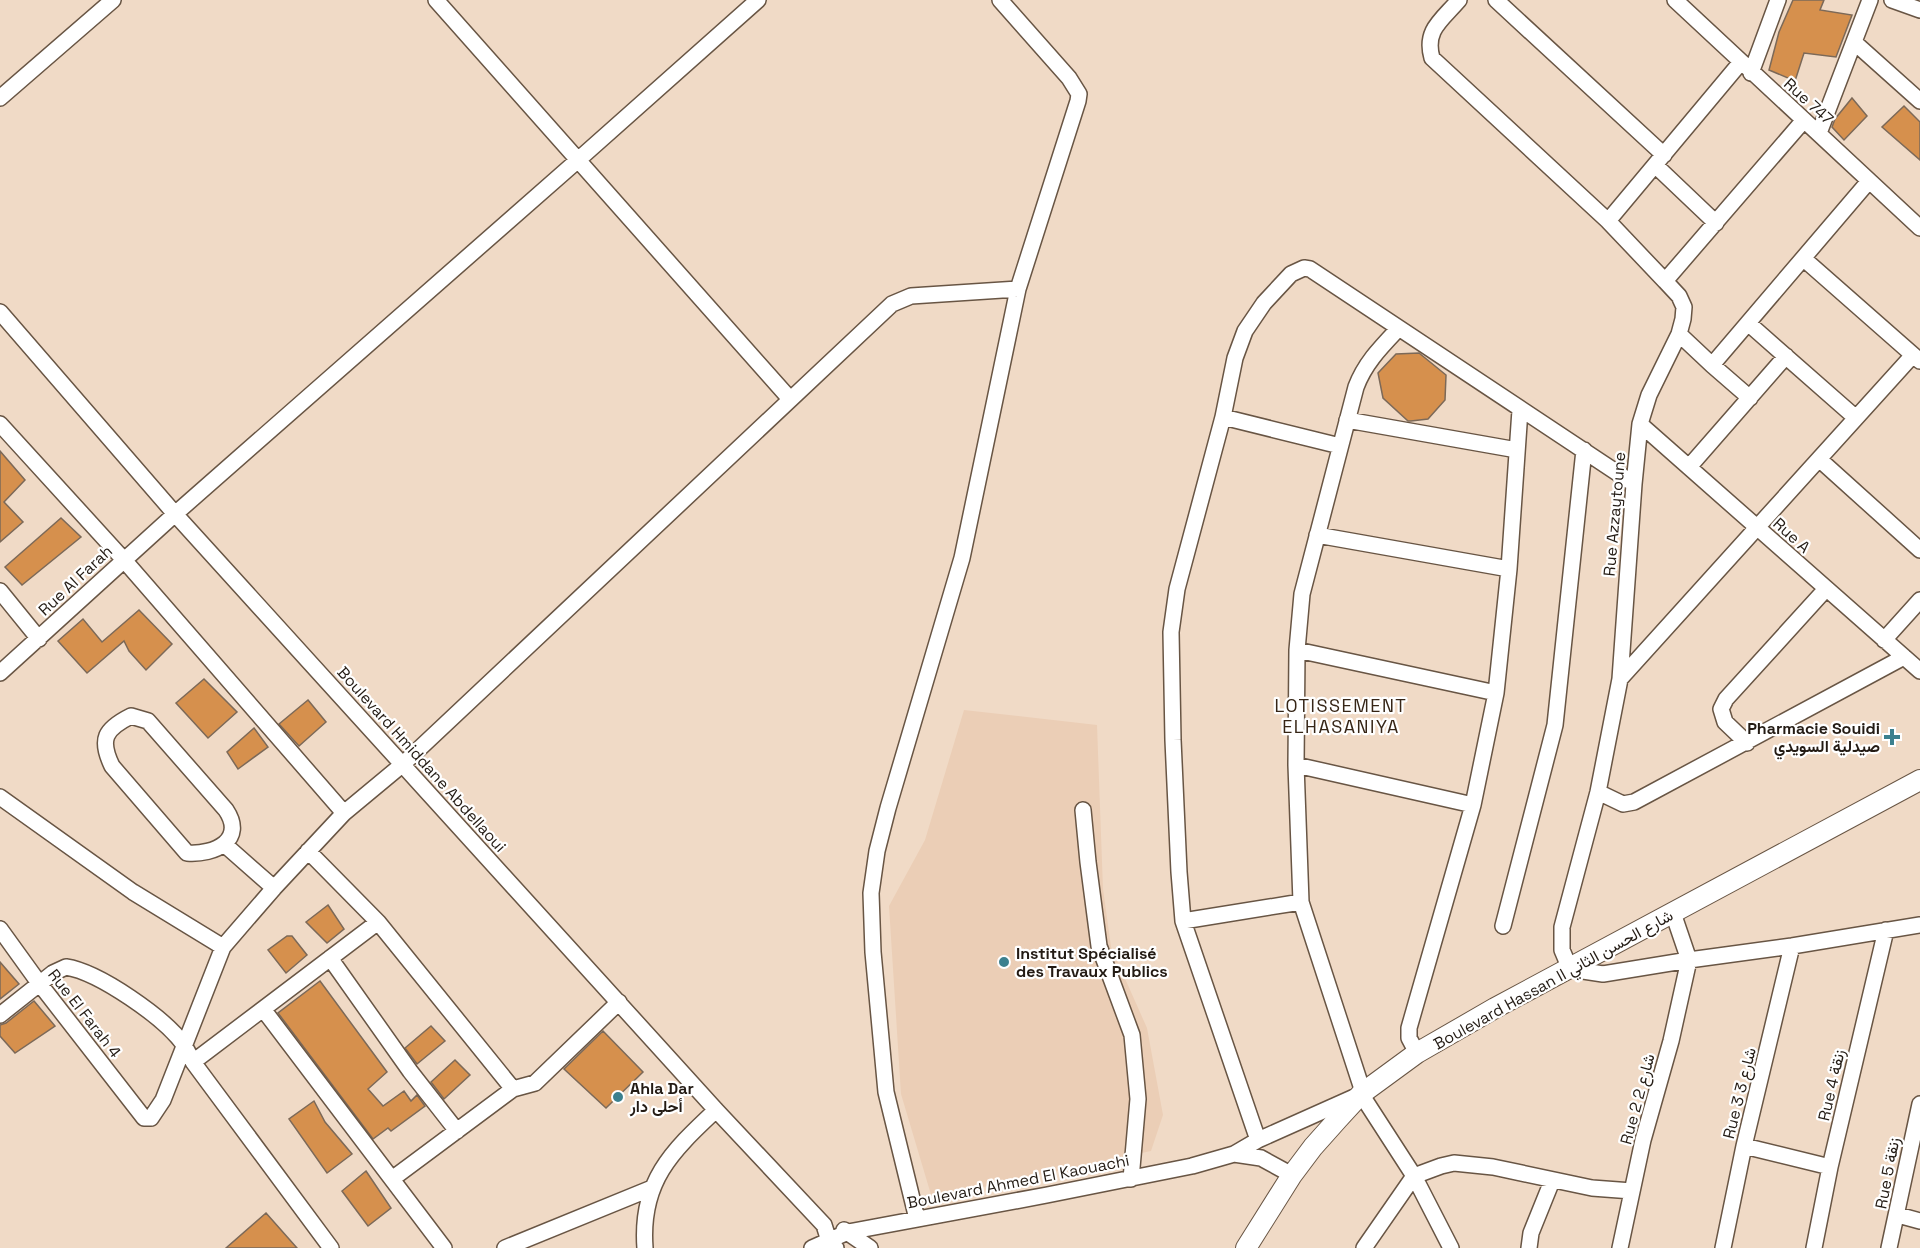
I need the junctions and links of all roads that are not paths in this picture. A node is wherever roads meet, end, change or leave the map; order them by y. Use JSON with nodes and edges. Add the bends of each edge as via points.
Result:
{"nodes":[{"id":1,"x":113,"y":0,"type":"edge"},
{"id":2,"x":436,"y":0,"type":"edge"},
{"id":3,"x":758,"y":0,"type":"edge"},
{"id":4,"x":1000,"y":0,"type":"edge"},
{"id":5,"x":1459,"y":0,"type":"edge"},
{"id":6,"x":1496,"y":0,"type":"edge"},
{"id":7,"x":1675,"y":0,"type":"edge"},
{"id":8,"x":1778,"y":0,"type":"edge"},
{"id":9,"x":1870,"y":0,"type":"edge"},
{"id":10,"x":1892,"y":0,"type":"edge"},
{"id":11,"x":1920,"y":10,"type":"edge"},
{"id":12,"x":1854,"y":42,"type":"junction"},
{"id":13,"x":1746,"y":67,"type":"junction"},
{"id":14,"x":1,"y":96,"type":"edge"},
{"id":15,"x":1920,"y":101,"type":"edge"},
{"id":16,"x":1804,"y":120,"type":"junction"},
{"id":17,"x":1820,"y":133,"type":"junction"},
{"id":18,"x":578,"y":160,"type":"junction"},
{"id":19,"x":1660,"y":160,"type":"junction"},
{"id":20,"x":1869,"y":181,"type":"junction"},
{"id":21,"x":1608,"y":221,"type":"junction"},
{"id":22,"x":1716,"y":223,"type":"junction"},
{"id":23,"x":1920,"y":228,"type":"edge"},
{"id":24,"x":1804,"y":259,"type":"junction"},
{"id":25,"x":1665,"y":281,"type":"junction"},
{"id":26,"x":1018,"y":289,"type":"junction"},
{"id":27,"x":0,"y":312,"type":"edge"},
{"id":28,"x":1748,"y":323,"type":"junction"},
{"id":29,"x":1399,"y":328,"type":"junction"},
{"id":30,"x":1679,"y":334,"type":"junction"},
{"id":31,"x":1786,"y":356,"type":"junction"},
{"id":32,"x":1917,"y":358,"type":"edge"},
{"id":33,"x":1712,"y":365,"type":"junction"},
{"id":34,"x":1750,"y":398,"type":"junction"},
{"id":35,"x":790,"y":399,"type":"junction"},
{"id":36,"x":1520,"y":410,"type":"junction"},
{"id":37,"x":1223,"y":417,"type":"junction"},
{"id":38,"x":1856,"y":418,"type":"junction"},
{"id":39,"x":1347,"y":420,"type":"junction"},
{"id":40,"x":0,"y":424,"type":"edge"},
{"id":41,"x":1640,"y":424,"type":"junction"},
{"id":42,"x":1340,"y":446,"type":"junction"},
{"id":43,"x":1517,"y":450,"type":"junction"},
{"id":44,"x":1584,"y":450,"type":"junction"},
{"id":45,"x":1819,"y":459,"type":"junction"},
{"id":46,"x":1689,"y":467,"type":"junction"},
{"id":47,"x":1634,"y":484,"type":"junction"},
{"id":48,"x":175,"y":514,"type":"junction"},
{"id":49,"x":1757,"y":527,"type":"junction"},
{"id":50,"x":1317,"y":535,"type":"junction"},
{"id":51,"x":1920,"y":550,"type":"edge"},
{"id":52,"x":124,"y":560,"type":"junction"},
{"id":53,"x":1509,"y":569,"type":"junction"},
{"id":54,"x":1825,"y":590,"type":"junction"},
{"id":55,"x":0,"y":591,"type":"edge"},
{"id":56,"x":1920,"y":600,"type":"edge"},
{"id":57,"x":39,"y":639,"type":"junction"},
{"id":58,"x":1884,"y":640,"type":"junction"},
{"id":59,"x":1296,"y":650,"type":"junction"},
{"id":60,"x":1904,"y":657,"type":"junction"},
{"id":61,"x":1920,"y":671,"type":"edge"},
{"id":62,"x":0,"y":673,"type":"edge"},
{"id":63,"x":1620,"y":679,"type":"junction"},
{"id":64,"x":1496,"y":693,"type":"junction"},
{"id":65,"x":1748,"y":742,"type":"junction"},
{"id":66,"x":403,"y":765,"type":"junction"},
{"id":67,"x":1296,"y":765,"type":"junction"},
{"id":68,"x":1920,"y":780,"type":"edge"},
{"id":69,"x":1598,"y":792,"type":"junction"},
{"id":70,"x":0,"y":797,"type":"edge"},
{"id":71,"x":1473,"y":805,"type":"junction"},
{"id":72,"x":1083,"y":810,"type":"dead end"},
{"id":73,"x":344,"y":813,"type":"junction"},
{"id":74,"x":224,"y":844,"type":"junction"},
{"id":75,"x":308,"y":851,"type":"junction"},
{"id":76,"x":274,"y":888,"type":"junction"},
{"id":77,"x":1301,"y":902,"type":"junction"},
{"id":78,"x":1673,"y":913,"type":"junction"},
{"id":79,"x":1183,"y":921,"type":"junction"},
{"id":80,"x":378,"y":922,"type":"junction"},
{"id":81,"x":1920,"y":925,"type":"edge"},
{"id":82,"x":1503,"y":926,"type":"dead end"},
{"id":83,"x":0,"y":929,"type":"edge"},
{"id":84,"x":1886,"y":930,"type":"junction"},
{"id":85,"x":1792,"y":946,"type":"junction"},
{"id":86,"x":224,"y":947,"type":"junction"},
{"id":87,"x":330,"y":958,"type":"junction"},
{"id":88,"x":1689,"y":960,"type":"junction"},
{"id":89,"x":1570,"y":969,"type":"junction"},
{"id":90,"x":39,"y":983,"type":"junction"},
{"id":91,"x":619,"y":1002,"type":"junction"},
{"id":92,"x":263,"y":1009,"type":"junction"},
{"id":93,"x":0,"y":1015,"type":"edge"},
{"id":94,"x":183,"y":1044,"type":"junction"},
{"id":95,"x":1417,"y":1053,"type":"junction"},
{"id":96,"x":193,"y":1062,"type":"junction"},
{"id":97,"x":513,"y":1089,"type":"junction"},
{"id":98,"x":1362,"y":1093,"type":"junction"},
{"id":99,"x":1920,"y":1104,"type":"edge"},
{"id":100,"x":716,"y":1110,"type":"junction"},
{"id":101,"x":457,"y":1131,"type":"junction"},
{"id":102,"x":1258,"y":1140,"type":"junction"},
{"id":103,"x":1744,"y":1146,"type":"junction"},
{"id":104,"x":1234,"y":1154,"type":"junction"},
{"id":105,"x":1830,"y":1167,"type":"junction"},
{"id":106,"x":1292,"y":1175,"type":"junction"},
{"id":107,"x":1414,"y":1176,"type":"junction"},
{"id":108,"x":392,"y":1179,"type":"junction"},
{"id":109,"x":1131,"y":1179,"type":"junction"},
{"id":110,"x":1552,"y":1180,"type":"junction"},
{"id":111,"x":652,"y":1188,"type":"junction"},
{"id":112,"x":1632,"y":1191,"type":"junction"},
{"id":113,"x":1898,"y":1215,"type":"junction"},
{"id":114,"x":917,"y":1219,"type":"junction"},
{"id":115,"x":1920,"y":1221,"type":"edge"},
{"id":116,"x":824,"y":1225,"type":"junction"},
{"id":117,"x":848,"y":1232,"type":"junction"},
{"id":118,"x":833,"y":1244,"type":"edge"},
{"id":119,"x":331,"y":1248,"type":"edge"},
{"id":120,"x":444,"y":1248,"type":"edge"},
{"id":121,"x":505,"y":1248,"type":"edge"},
{"id":122,"x":645,"y":1248,"type":"edge"},
{"id":123,"x":812,"y":1248,"type":"edge"},
{"id":124,"x":870,"y":1248,"type":"edge"},
{"id":125,"x":1246,"y":1248,"type":"edge"},
{"id":126,"x":1364,"y":1248,"type":"edge"},
{"id":127,"x":1451,"y":1248,"type":"edge"},
{"id":128,"x":1529,"y":1248,"type":"edge"},
{"id":129,"x":1620,"y":1248,"type":"edge"},
{"id":130,"x":1723,"y":1248,"type":"edge"},
{"id":131,"x":1814,"y":1248,"type":"edge"},
{"id":132,"x":1889,"y":1248,"type":"edge"}],
"edges":[{"from":1,"to":14,"type":"street"},
{"from":2,"to":18,"type":"street"},
{"from":3,"to":18,"type":"street","name":"Rue Al Farah"},
{"from":4,"to":26,"type":"street","via":[[1069,78],[1078,94]]},
{"from":5,"to":21,"type":"street","name":"Rue Azzaytoune","via":[[1432,31],[1428,42],[1432,58]]},
{"from":6,"to":19,"type":"street"},
{"from":7,"to":13,"type":"street","name":"Rue 747"},
{"from":8,"to":13,"type":"street"},
{"from":9,"to":12,"type":"street"},
{"from":10,"to":11,"type":"street"},
{"from":12,"to":15,"type":"street"},
{"from":12,"to":17,"type":"street"},
{"from":13,"to":16,"type":"street","name":"Rue 747"},
{"from":13,"to":19,"type":"street"},
{"from":16,"to":17,"type":"street","name":"Rue 747"},
{"from":16,"to":22,"type":"street"},
{"from":17,"to":20,"type":"street","name":"Rue 747"},
{"from":18,"to":35,"type":"street"},
{"from":18,"to":48,"type":"street","name":"Rue Al Farah"},
{"from":19,"to":21,"type":"street"},
{"from":19,"to":22,"type":"street"},
{"from":20,"to":23,"type":"street","name":"Rue 747"},
{"from":20,"to":24,"type":"street"},
{"from":21,"to":25,"type":"street","name":"Rue Azzaytoune"},
{"from":22,"to":25,"type":"street"},
{"from":24,"to":28,"type":"street"},
{"from":24,"to":32,"type":"street"},
{"from":25,"to":30,"type":"street","name":"Rue Azzaytoune","via":[[1684,307]]},
{"from":26,"to":35,"type":"street","via":[[901,299]]},
{"from":26,"to":114,"type":"street","via":[[962,558],[888,808],[871,893],[886,1092]]},
{"from":27,"to":48,"type":"street","name":"Boulevard Hmiddane Abdellaoui"},
{"from":28,"to":31,"type":"street"},
{"from":28,"to":33,"type":"street"},
{"from":29,"to":36,"type":"street"},
{"from":29,"to":37,"type":"street","via":[[1310,269],[1292,274],[1264,303],[1245,331]]},
{"from":29,"to":39,"type":"street","via":[[1362,372]]},
{"from":30,"to":33,"type":"street"},
{"from":30,"to":41,"type":"street","name":"Rue Azzaytoune","via":[[1649,395]]},
{"from":31,"to":34,"type":"street"},
{"from":31,"to":38,"type":"street"},
{"from":32,"to":38,"type":"street"},
{"from":33,"to":34,"type":"street"},
{"from":34,"to":46,"type":"street"},
{"from":35,"to":66,"type":"street"},
{"from":36,"to":43,"type":"street"},
{"from":36,"to":44,"type":"street"},
{"from":37,"to":42,"type":"street"},
{"from":37,"to":79,"type":"street","via":[[1177,589],[1171,632]]},
{"from":38,"to":45,"type":"street"},
{"from":39,"to":42,"type":"street"},
{"from":39,"to":43,"type":"street"},
{"from":40,"to":52,"type":"street"},
{"from":41,"to":46,"type":"street","name":"Rue A"},
{"from":41,"to":47,"type":"street","name":"Rue Azzaytoune"},
{"from":42,"to":50,"type":"street"},
{"from":43,"to":53,"type":"street"},
{"from":44,"to":47,"type":"street"},
{"from":44,"to":82,"type":"street","via":[[1555,725]]},
{"from":45,"to":49,"type":"street"},
{"from":45,"to":51,"type":"street"},
{"from":46,"to":49,"type":"street","name":"Rue A"},
{"from":47,"to":63,"type":"street","name":"Rue Azzaytoune"},
{"from":48,"to":52,"type":"street","name":"Rue Al Farah"},
{"from":48,"to":66,"type":"street","name":"Boulevard Hmiddane Abdellaoui"},
{"from":49,"to":54,"type":"street","name":"Rue A"},
{"from":49,"to":63,"type":"street"},
{"from":50,"to":53,"type":"street"},
{"from":50,"to":59,"type":"street","via":[[1302,594]]},
{"from":52,"to":57,"type":"street","name":"Rue Al Farah"},
{"from":52,"to":73,"type":"street"},
{"from":53,"to":64,"type":"street"},
{"from":54,"to":58,"type":"street","name":"Rue A"},
{"from":54,"to":65,"type":"street","via":[[1721,709],[1725,722]]},
{"from":55,"to":57,"type":"street"},
{"from":56,"to":58,"type":"street"},
{"from":57,"to":62,"type":"street","name":"Rue Al Farah"},
{"from":58,"to":60,"type":"street","name":"Rue A"},
{"from":59,"to":64,"type":"street"},
{"from":59,"to":67,"type":"street"},
{"from":60,"to":61,"type":"street","name":"Rue A"},
{"from":60,"to":65,"type":"street"},
{"from":63,"to":69,"type":"street","name":"Rue Azzaytoune"},
{"from":64,"to":71,"type":"street"},
{"from":65,"to":69,"type":"street","via":[[1634,802],[1623,804]]},
{"from":66,"to":73,"type":"street"},
{"from":66,"to":91,"type":"street","name":"Boulevard Hmiddane Abdellaoui"},
{"from":67,"to":71,"type":"street"},
{"from":67,"to":77,"type":"street"},
{"from":68,"to":78,"type":"main road","name":"Boulevard Hassan II شارع الحسن الثاني"},
{"from":69,"to":89,"type":"street","name":"Rue Azzaytoune","via":[[1562,927],[1562,950]]},
{"from":70,"to":86,"type":"street","via":[[133,892]]},
{"from":71,"to":95,"type":"street","via":[[1409,1028],[1409,1038]]},
{"from":72,"to":109,"type":"street","via":[[1099,946],[1132,1035],[1138,1099]]},
{"from":73,"to":75,"type":"street"},
{"from":74,"to":74,"type":"street","via":[[233,828],[232,818],[148,722],[131,716],[107,733],[105,751],[112,766],[178,844],[188,853],[198,854]]},
{"from":74,"to":76,"type":"street"},
{"from":75,"to":76,"type":"street"},
{"from":75,"to":80,"type":"street"},
{"from":76,"to":86,"type":"street"},
{"from":77,"to":79,"type":"street"},
{"from":77,"to":98,"type":"street"},
{"from":78,"to":88,"type":"street"},
{"from":78,"to":89,"type":"main road","name":"Boulevard Hassan II شارع الحسن الثاني"},
{"from":79,"to":102,"type":"street"},
{"from":80,"to":87,"type":"street"},
{"from":80,"to":97,"type":"street"},
{"from":81,"to":84,"type":"street"},
{"from":83,"to":90,"type":"street","name":"Rue El Farah 4"},
{"from":84,"to":85,"type":"street"},
{"from":84,"to":105,"type":"street","name":"Rue 4 زنقة"},
{"from":85,"to":88,"type":"street"},
{"from":85,"to":103,"type":"street","name":"Rue 3 شارع 3"},
{"from":86,"to":94,"type":"street"},
{"from":87,"to":92,"type":"street"},
{"from":87,"to":101,"type":"street"},
{"from":88,"to":89,"type":"street","via":[[1603,974]]},
{"from":88,"to":112,"type":"street","name":"Rue 2 شارع 2"},
{"from":89,"to":95,"type":"main road","name":"Boulevard Hassan II شارع الحسن الثاني"},
{"from":90,"to":93,"type":"street"},
{"from":90,"to":94,"type":"street","via":[[59,969],[72,968],[126,994]]},
{"from":90,"to":94,"type":"street","name":"Rue El Farah 4","via":[[144,1118],[151,1118],[163,1100]]},
{"from":91,"to":97,"type":"street","via":[[535,1083]]},
{"from":91,"to":100,"type":"street","name":"Boulevard Hmiddane Abdellaoui"},
{"from":92,"to":96,"type":"street"},
{"from":92,"to":108,"type":"street"},
{"from":94,"to":96,"type":"street"},
{"from":95,"to":98,"type":"main road","name":"Boulevard Hassan II شارع الحسن الثاني"},
{"from":96,"to":119,"type":"street"},
{"from":97,"to":101,"type":"street"},
{"from":98,"to":102,"type":"street","name":"Boulevard Ahmed El Kaouachi"},
{"from":98,"to":106,"type":"main road","name":"Boulevard Hassan II شارع الحسن الثاني"},
{"from":98,"to":107,"type":"street"},
{"from":99,"to":113,"type":"street","name":"Rue 5 زنقة"},
{"from":100,"to":111,"type":"street","via":[[686,1138]]},
{"from":100,"to":116,"type":"street","name":"Boulevard Hmiddane Abdellaoui"},
{"from":101,"to":108,"type":"street"},
{"from":102,"to":104,"type":"street","name":"Boulevard Ahmed El Kaouachi"},
{"from":103,"to":105,"type":"street"},
{"from":103,"to":130,"type":"street","name":"Rue 3 شارع 3"},
{"from":104,"to":106,"type":"street","name":"Boulevard Ahmed El Kaouachi","via":[[1261,1158]]},
{"from":104,"to":109,"type":"street","name":"Boulevard Ahmed El Kaouachi"},
{"from":105,"to":131,"type":"street","name":"Rue 4 زنقة"},
{"from":106,"to":125,"type":"main road","name":"Boulevard Hassan II شارع الحسن الثاني"},
{"from":107,"to":110,"type":"street","via":[[1454,1163]]},
{"from":107,"to":126,"type":"street"},
{"from":107,"to":127,"type":"street"},
{"from":108,"to":120,"type":"street"},
{"from":109,"to":114,"type":"street","name":"Boulevard Ahmed El Kaouachi"},
{"from":110,"to":112,"type":"street"},
{"from":110,"to":128,"type":"street"},
{"from":111,"to":121,"type":"street"},
{"from":111,"to":122,"type":"street","via":[[646,1203]]},
{"from":112,"to":129,"type":"street","name":"Rue 2 شارع 2"},
{"from":113,"to":115,"type":"street"},
{"from":113,"to":132,"type":"street","name":"Rue 5 زنقة"},
{"from":114,"to":117,"type":"street","name":"Boulevard Ahmed El Kaouachi"},
{"from":116,"to":117,"type":"street"},
{"from":116,"to":118,"type":"street","name":"Boulevard Hmiddane Abdellaoui"},
{"from":117,"to":118,"type":"street","name":"Boulevard Ahmed El Kaouachi"},
{"from":117,"to":124,"type":"street"},
{"from":118,"to":123,"type":"street","name":"Boulevard Ahmed El Kaouachi"}]}
